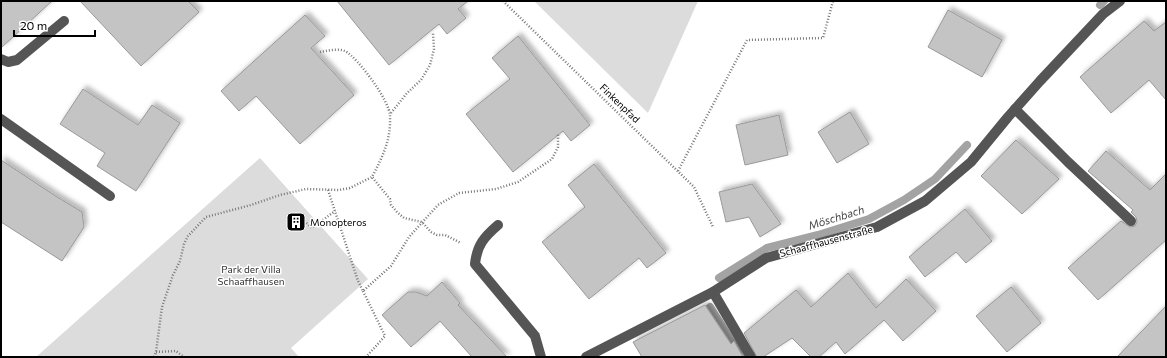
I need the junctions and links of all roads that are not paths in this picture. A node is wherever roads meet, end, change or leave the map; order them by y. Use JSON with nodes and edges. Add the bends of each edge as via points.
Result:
{"nodes":[{"id":1,"x":1120,"y":1,"type":"edge"},
{"id":2,"x":64,"y":21,"type":"dead end"},
{"id":3,"x":1,"y":59,"type":"edge"},
{"id":4,"x":1015,"y":109,"type":"junction"},
{"id":5,"x":1,"y":119,"type":"edge"},
{"id":6,"x":110,"y":196,"type":"dead end"},
{"id":7,"x":1131,"y":221,"type":"dead end"},
{"id":8,"x":498,"y":225,"type":"dead end"},
{"id":9,"x":713,"y":292,"type":"junction"},
{"id":10,"x":541,"y":357,"type":"edge"},
{"id":11,"x":586,"y":357,"type":"edge"},
{"id":12,"x":752,"y":357,"type":"edge"}],
"edges":[{"from":1,"to":4,"type":"street","name":"Schaaffhausenstraße","via":[[1103,14]]},
{"from":2,"to":3,"type":"street","via":[[17,60],[8,62]]},
{"from":4,"to":7,"type":"street"},
{"from":4,"to":9,"type":"street","name":"Schaaffhausenstraße","via":[[971,162],[925,201],[877,227],[766,258]]},
{"from":5,"to":6,"type":"street"},
{"from":8,"to":10,"type":"street","via":[[485,236],[476,254],[476,264],[535,336]]},
{"from":9,"to":11,"type":"street","name":"Schaaffhausenstraße"},
{"from":9,"to":12,"type":"street"}]}
